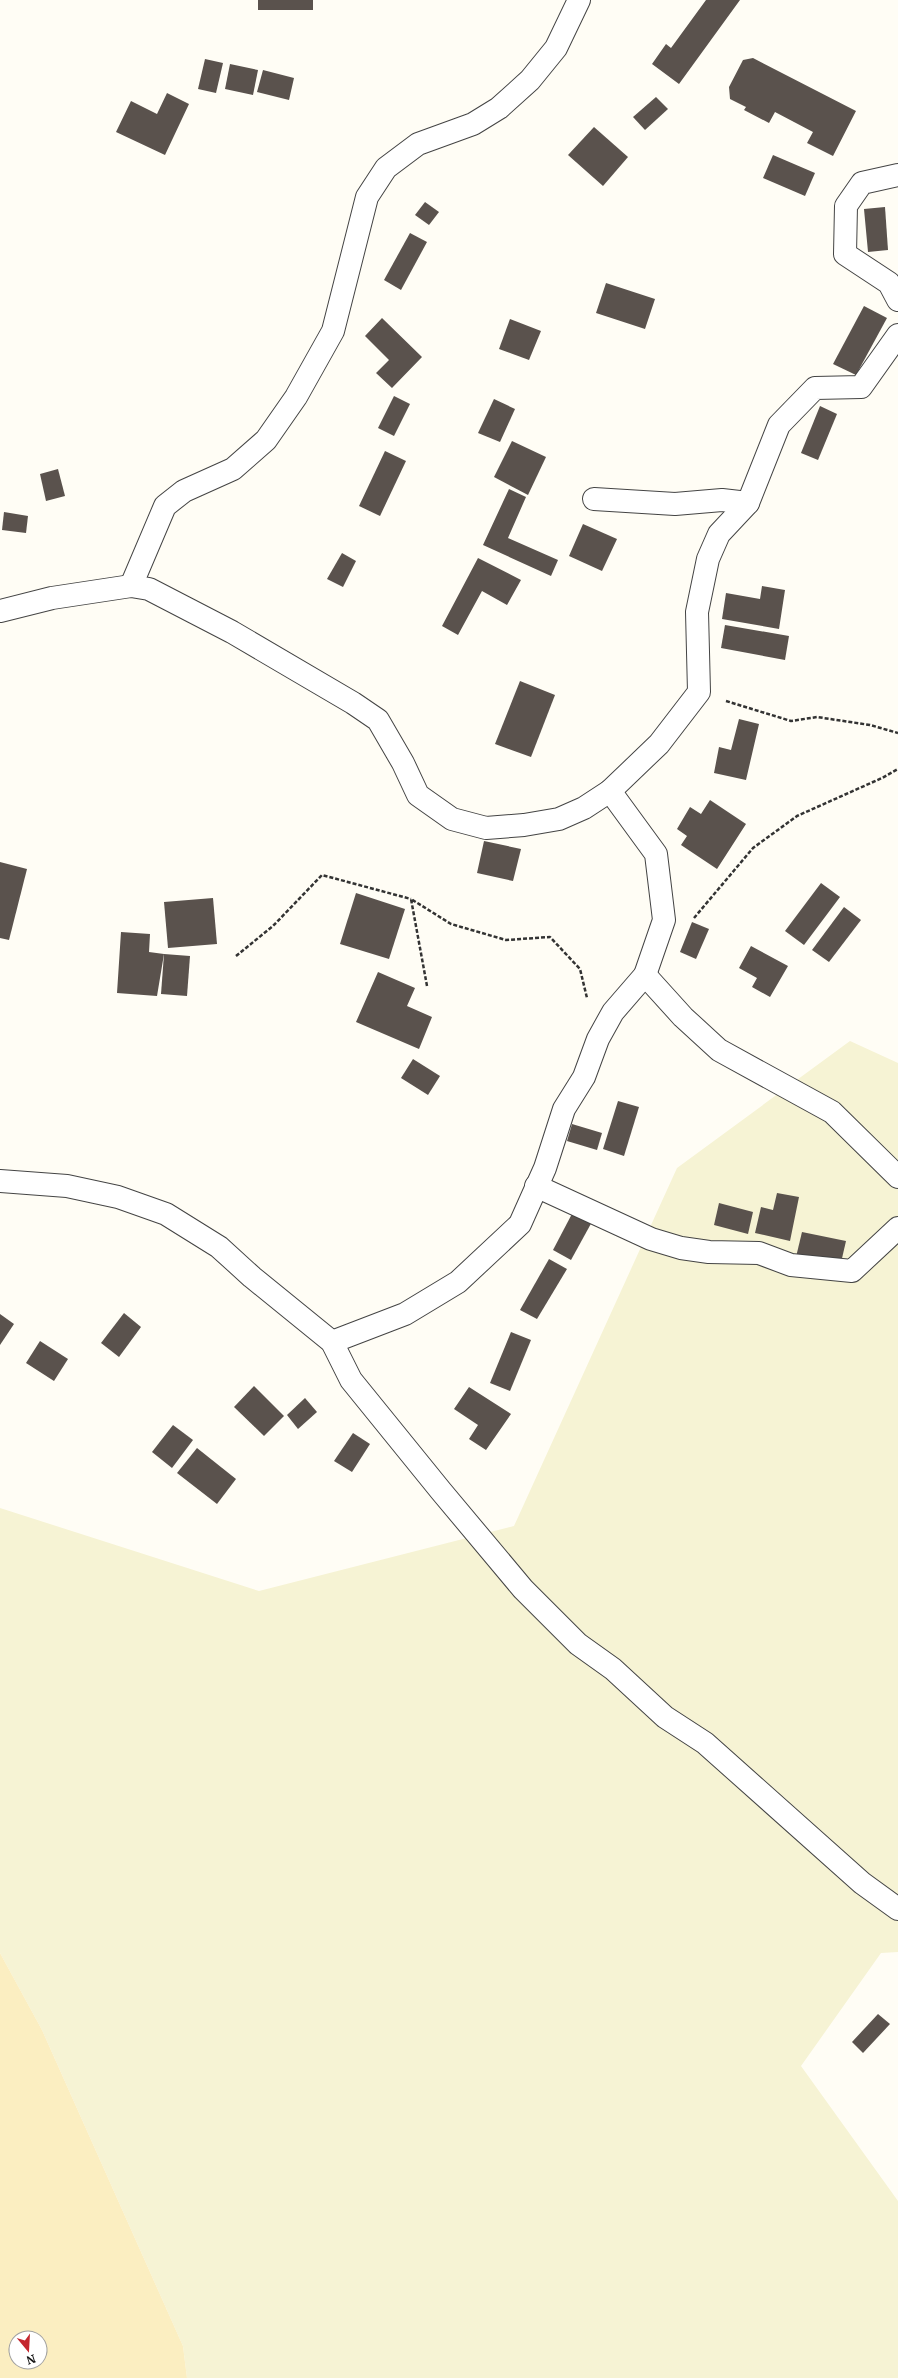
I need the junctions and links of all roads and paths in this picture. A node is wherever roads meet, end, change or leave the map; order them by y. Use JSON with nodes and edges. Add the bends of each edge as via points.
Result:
{"nodes":[{"id":1,"x":579,"y":0,"type":"edge"},
{"id":2,"x":898,"y":175,"type":"edge"},
{"id":3,"x":898,"y":300,"type":"edge"},
{"id":4,"x":898,"y":335,"type":"edge"},
{"id":5,"x":594,"y":499,"type":"dead end"},
{"id":6,"x":748,"y":503,"type":"junction"},
{"id":7,"x":131,"y":586,"type":"junction"},
{"id":8,"x":0,"y":611,"type":"edge"},
{"id":9,"x":699,"y":692,"type":"junction"},
{"id":10,"x":898,"y":733,"type":"edge"},
{"id":11,"x":898,"y":769,"type":"edge"},
{"id":12,"x":610,"y":791,"type":"junction"},
{"id":13,"x":411,"y":899,"type":"junction"},
{"id":14,"x":691,"y":920,"type":"dead end"},
{"id":15,"x":236,"y":956,"type":"dead end"},
{"id":16,"x":645,"y":975,"type":"junction"},
{"id":17,"x":427,"y":986,"type":"dead end"},
{"id":18,"x":598,"y":1039,"type":"junction"},
{"id":19,"x":898,"y":1177,"type":"edge"},
{"id":20,"x":0,"y":1181,"type":"edge"},
{"id":21,"x":536,"y":1186,"type":"junction"},
{"id":22,"x":898,"y":1228,"type":"edge"},
{"id":23,"x":332,"y":1342,"type":"junction"},
{"id":24,"x":898,"y":1909,"type":"edge"}],
"edges":[{"from":1,"to":7,"type":"street","via":[[556,48],[530,80],[499,108],[472,124],[418,144],[386,168],[367,197],[333,331],[296,397],[266,440],[233,469],[184,491],[165,506]]},
{"from":2,"to":3,"type":"street","via":[[862,183],[846,206],[845,254],[889,283]]},
{"from":4,"to":6,"type":"street","via":[[861,387],[815,388],[779,425]]},
{"from":5,"to":6,"type":"street","via":[[675,504],[722,500]]},
{"from":6,"to":9,"type":"street","via":[[719,534],[708,559],[697,612]]},
{"from":7,"to":8,"type":"street","via":[[52,598]]},
{"from":7,"to":12,"type":"street","via":[[149,589],[232,632],[354,703],[378,720],[418,795],[452,819],[486,828],[559,819],[584,808]]},
{"from":9,"to":10,"type":"path","via":[[791,721],[817,717],[870,725]]},
{"from":9,"to":12,"type":"street","via":[[660,744]]},
{"from":11,"to":14,"type":"path","via":[[797,816],[753,848]]},
{"from":12,"to":16,"type":"street","via":[[656,854],[664,920]]},
{"from":13,"to":15,"type":"path","via":[[322,875],[273,926]]},
{"from":13,"to":17,"type":"path"},
{"from":13,"to":18,"type":"path","via":[[451,924],[506,940],[550,937],[580,970]]},
{"from":16,"to":18,"type":"street","via":[[613,1012]]},
{"from":16,"to":19,"type":"street","via":[[683,1017],[719,1050],[832,1112]]},
{"from":18,"to":21,"type":"street","via":[[584,1077],[564,1109]]},
{"from":20,"to":23,"type":"street","via":[[67,1186],[118,1197],[166,1214],[219,1247]]},
{"from":21,"to":22,"type":"street","via":[[658,1242],[709,1252],[759,1253],[791,1264],[852,1271]]},
{"from":21,"to":23,"type":"street","via":[[520,1224],[458,1282],[405,1314]]},
{"from":23,"to":24,"type":"street","via":[[351,1380],[518,1583],[550,1617],[578,1644],[613,1669],[665,1717],[705,1743],[862,1883]]}]}
